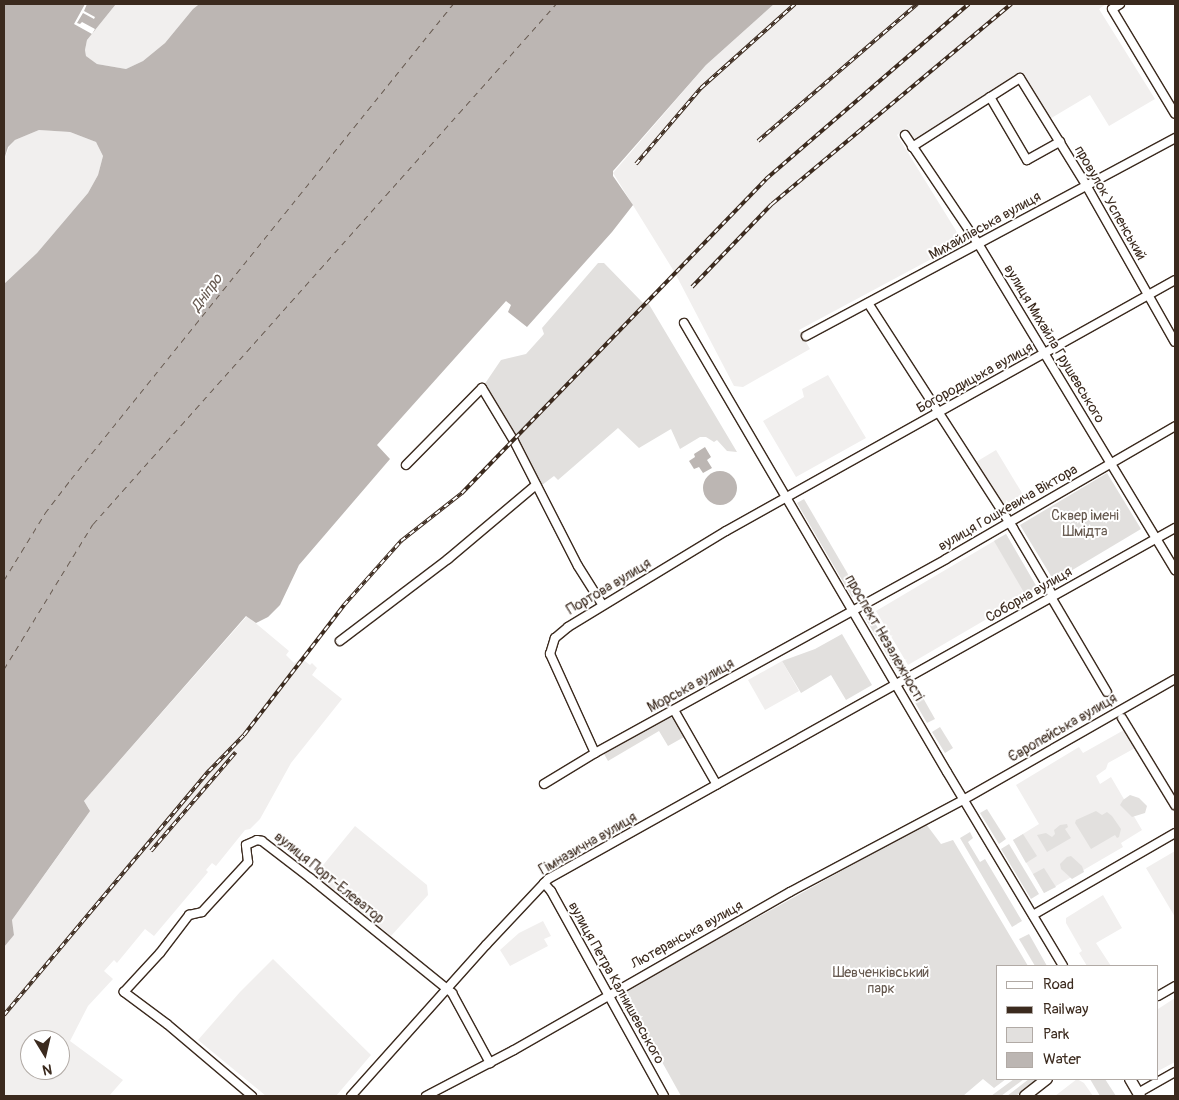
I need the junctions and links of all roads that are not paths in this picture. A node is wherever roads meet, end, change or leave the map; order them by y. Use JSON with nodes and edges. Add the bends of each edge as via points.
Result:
{"nodes":[{"id":1,"x":1120,"y":4,"type":"edge"},
{"id":2,"x":990,"y":97,"type":"junction"},
{"id":3,"x":1175,"y":114,"type":"edge"},
{"id":4,"x":905,"y":136,"type":"dead end"},
{"id":5,"x":1175,"y":138,"type":"edge"},
{"id":6,"x":1060,"y":142,"type":"junction"},
{"id":7,"x":912,"y":147,"type":"junction"},
{"id":8,"x":1086,"y":185,"type":"junction"},
{"id":9,"x":979,"y":245,"type":"junction"},
{"id":10,"x":1175,"y":280,"type":"edge"},
{"id":11,"x":1149,"y":294,"type":"junction"},
{"id":12,"x":868,"y":303,"type":"junction"},
{"id":13,"x":684,"y":323,"type":"dead end"},
{"id":14,"x":806,"y":336,"type":"dead end"},
{"id":15,"x":1175,"y":342,"type":"edge"},
{"id":16,"x":1045,"y":353,"type":"junction"},
{"id":17,"x":939,"y":411,"type":"junction"},
{"id":18,"x":1175,"y":426,"type":"edge"},
{"id":19,"x":1111,"y":462,"type":"junction"},
{"id":20,"x":406,"y":465,"type":"dead end"},
{"id":21,"x":536,"y":485,"type":"junction"},
{"id":22,"x":786,"y":497,"type":"junction"},
{"id":23,"x":1009,"y":522,"type":"junction"},
{"id":24,"x":1175,"y":528,"type":"edge"},
{"id":25,"x":1157,"y":538,"type":"junction"},
{"id":26,"x":1175,"y":570,"type":"edge"},
{"id":27,"x":1052,"y":596,"type":"junction"},
{"id":28,"x":602,"y":604,"type":"junction"},
{"id":29,"x":852,"y":611,"type":"junction"},
{"id":30,"x":340,"y":641,"type":"dead end"},
{"id":31,"x":1175,"y":680,"type":"edge"},
{"id":32,"x":896,"y":684,"type":"junction"},
{"id":33,"x":1107,"y":692,"type":"dead end"},
{"id":34,"x":674,"y":710,"type":"junction"},
{"id":35,"x":1122,"y":718,"type":"dead end"},
{"id":36,"x":594,"y":753,"type":"junction"},
{"id":37,"x":544,"y":784,"type":"dead end"},
{"id":38,"x":716,"y":785,"type":"junction"},
{"id":39,"x":963,"y":800,"type":"junction"},
{"id":40,"x":1175,"y":805,"type":"edge"},
{"id":41,"x":1175,"y":833,"type":"edge"},
{"id":42,"x":544,"y":883,"type":"junction"},
{"id":43,"x":1033,"y":915,"type":"junction"},
{"id":44,"x":1062,"y":965,"type":"edge"},
{"id":45,"x":1175,"y":986,"type":"edge"},
{"id":46,"x":447,"y":989,"type":"junction"},
{"id":47,"x":607,"y":995,"type":"junction"},
{"id":48,"x":1159,"y":995,"type":"edge"},
{"id":49,"x":490,"y":1063,"type":"junction"},
{"id":50,"x":1175,"y":1072,"type":"edge"},
{"id":51,"x":1046,"y":1080,"type":"edge"},
{"id":52,"x":1131,"y":1080,"type":"edge"},
{"id":53,"x":1139,"y":1095,"type":"edge"},
{"id":54,"x":252,"y":1096,"type":"edge"},
{"id":55,"x":351,"y":1096,"type":"edge"},
{"id":56,"x":426,"y":1096,"type":"edge"},
{"id":57,"x":664,"y":1096,"type":"edge"},
{"id":58,"x":1026,"y":1096,"type":"edge"}],
"edges":[{"from":1,"to":3,"type":"street","via":[[1112,9]]},
{"from":2,"to":6,"type":"street","name":"провулок Успенський","via":[[1020,78]]},
{"from":2,"to":6,"type":"street","via":[[1026,160]]},
{"from":2,"to":7,"type":"street"},
{"from":4,"to":7,"type":"street","name":"вулиця Михайла Грушевського"},
{"from":5,"to":8,"type":"street","name":"Михайлівська вулиця"},
{"from":6,"to":8,"type":"street","name":"провулок Успенський"},
{"from":7,"to":9,"type":"street","name":"вулиця Михайла Грушевського"},
{"from":8,"to":9,"type":"street","name":"Михайлівська вулиця"},
{"from":8,"to":11,"type":"street","name":"провулок Успенський"},
{"from":9,"to":12,"type":"street","name":"Михайлівська вулиця"},
{"from":9,"to":16,"type":"street","name":"вулиця Михайла Грушевського"},
{"from":10,"to":11,"type":"street","name":"Богородицька вулиця"},
{"from":11,"to":15,"type":"street","name":"провулок Успенський"},
{"from":11,"to":16,"type":"street","name":"Богородицька вулиця"},
{"from":12,"to":14,"type":"street","name":"Михайлівська вулиця"},
{"from":12,"to":17,"type":"street"},
{"from":13,"to":22,"type":"street","name":"проспект Незалежності"},
{"from":16,"to":17,"type":"street","name":"Богородицька вулиця"},
{"from":16,"to":19,"type":"street","name":"вулиця Михайла Грушевського"},
{"from":17,"to":22,"type":"street","name":"Богородицька вулиця"},
{"from":17,"to":23,"type":"street"},
{"from":18,"to":19,"type":"street","name":"вулиця Гошкевича Віктора"},
{"from":19,"to":23,"type":"street","name":"вулиця Гошкевича Віктора"},
{"from":19,"to":25,"type":"street","name":"вулиця Михайла Грушевського"},
{"from":20,"to":21,"type":"street","via":[[482,388]]},
{"from":21,"to":28,"type":"street","via":[[578,566]]},
{"from":21,"to":30,"type":"street","via":[[448,559]]},
{"from":22,"to":28,"type":"street","name":"Портова вулиця"},
{"from":22,"to":29,"type":"street","name":"проспект Незалежності"},
{"from":23,"to":27,"type":"street"},
{"from":23,"to":29,"type":"street","name":"вулиця Гошкевича Віктора"},
{"from":24,"to":25,"type":"street","name":"Соборна вулиця"},
{"from":25,"to":26,"type":"street","name":"вулиця Михайла Грушевського"},
{"from":25,"to":27,"type":"street","name":"Соборна вулиця"},
{"from":27,"to":32,"type":"street","name":"Соборна вулиця"},
{"from":27,"to":33,"type":"street"},
{"from":28,"to":36,"type":"street","name":"Портова вулиця","via":[[555,638],[550,654]]},
{"from":29,"to":32,"type":"street","name":"проспект Незалежності"},
{"from":29,"to":34,"type":"street","name":"Морська вулиця"},
{"from":31,"to":39,"type":"street","name":"Європейська вулиця"},
{"from":32,"to":38,"type":"street","name":"Гімназична вулиця"},
{"from":32,"to":39,"type":"street","name":"проспект Незалежності"},
{"from":34,"to":36,"type":"street","name":"Морська вулиця"},
{"from":34,"to":38,"type":"street"},
{"from":35,"to":40,"type":"street"},
{"from":36,"to":37,"type":"street","name":"Морська вулиця"},
{"from":38,"to":42,"type":"street","name":"Гімназична вулиця"},
{"from":39,"to":43,"type":"street","name":"проспект Незалежності"},
{"from":39,"to":47,"type":"street","name":"Лютеранська вулиця","via":[[782,896]]},
{"from":41,"to":43,"type":"street"},
{"from":42,"to":46,"type":"street","name":"Гімназична вулиця"},
{"from":42,"to":47,"type":"street","name":"вулиця Петра Калнишевського"},
{"from":43,"to":44,"type":"street","name":"проспект Незалежності"},
{"from":45,"to":48,"type":"street"},
{"from":46,"to":49,"type":"street","name":"вулиця Порт-Елеватор"},
{"from":46,"to":54,"type":"street","name":"вулиця Порт-Елеватор","via":[[262,841],[246,845],[248,862],[202,912],[189,914],[160,953],[124,992]]},
{"from":46,"to":55,"type":"street","name":"Гімназична вулиця"},
{"from":47,"to":49,"type":"street","name":"Лютеранська вулиця"},
{"from":47,"to":57,"type":"street","name":"вулиця Петра Калнишевського"},
{"from":49,"to":56,"type":"street","name":"Лютеранська вулиця"},
{"from":50,"to":53,"type":"street"},
{"from":51,"to":58,"type":"main road"},
{"from":52,"to":53,"type":"main road"}]}
